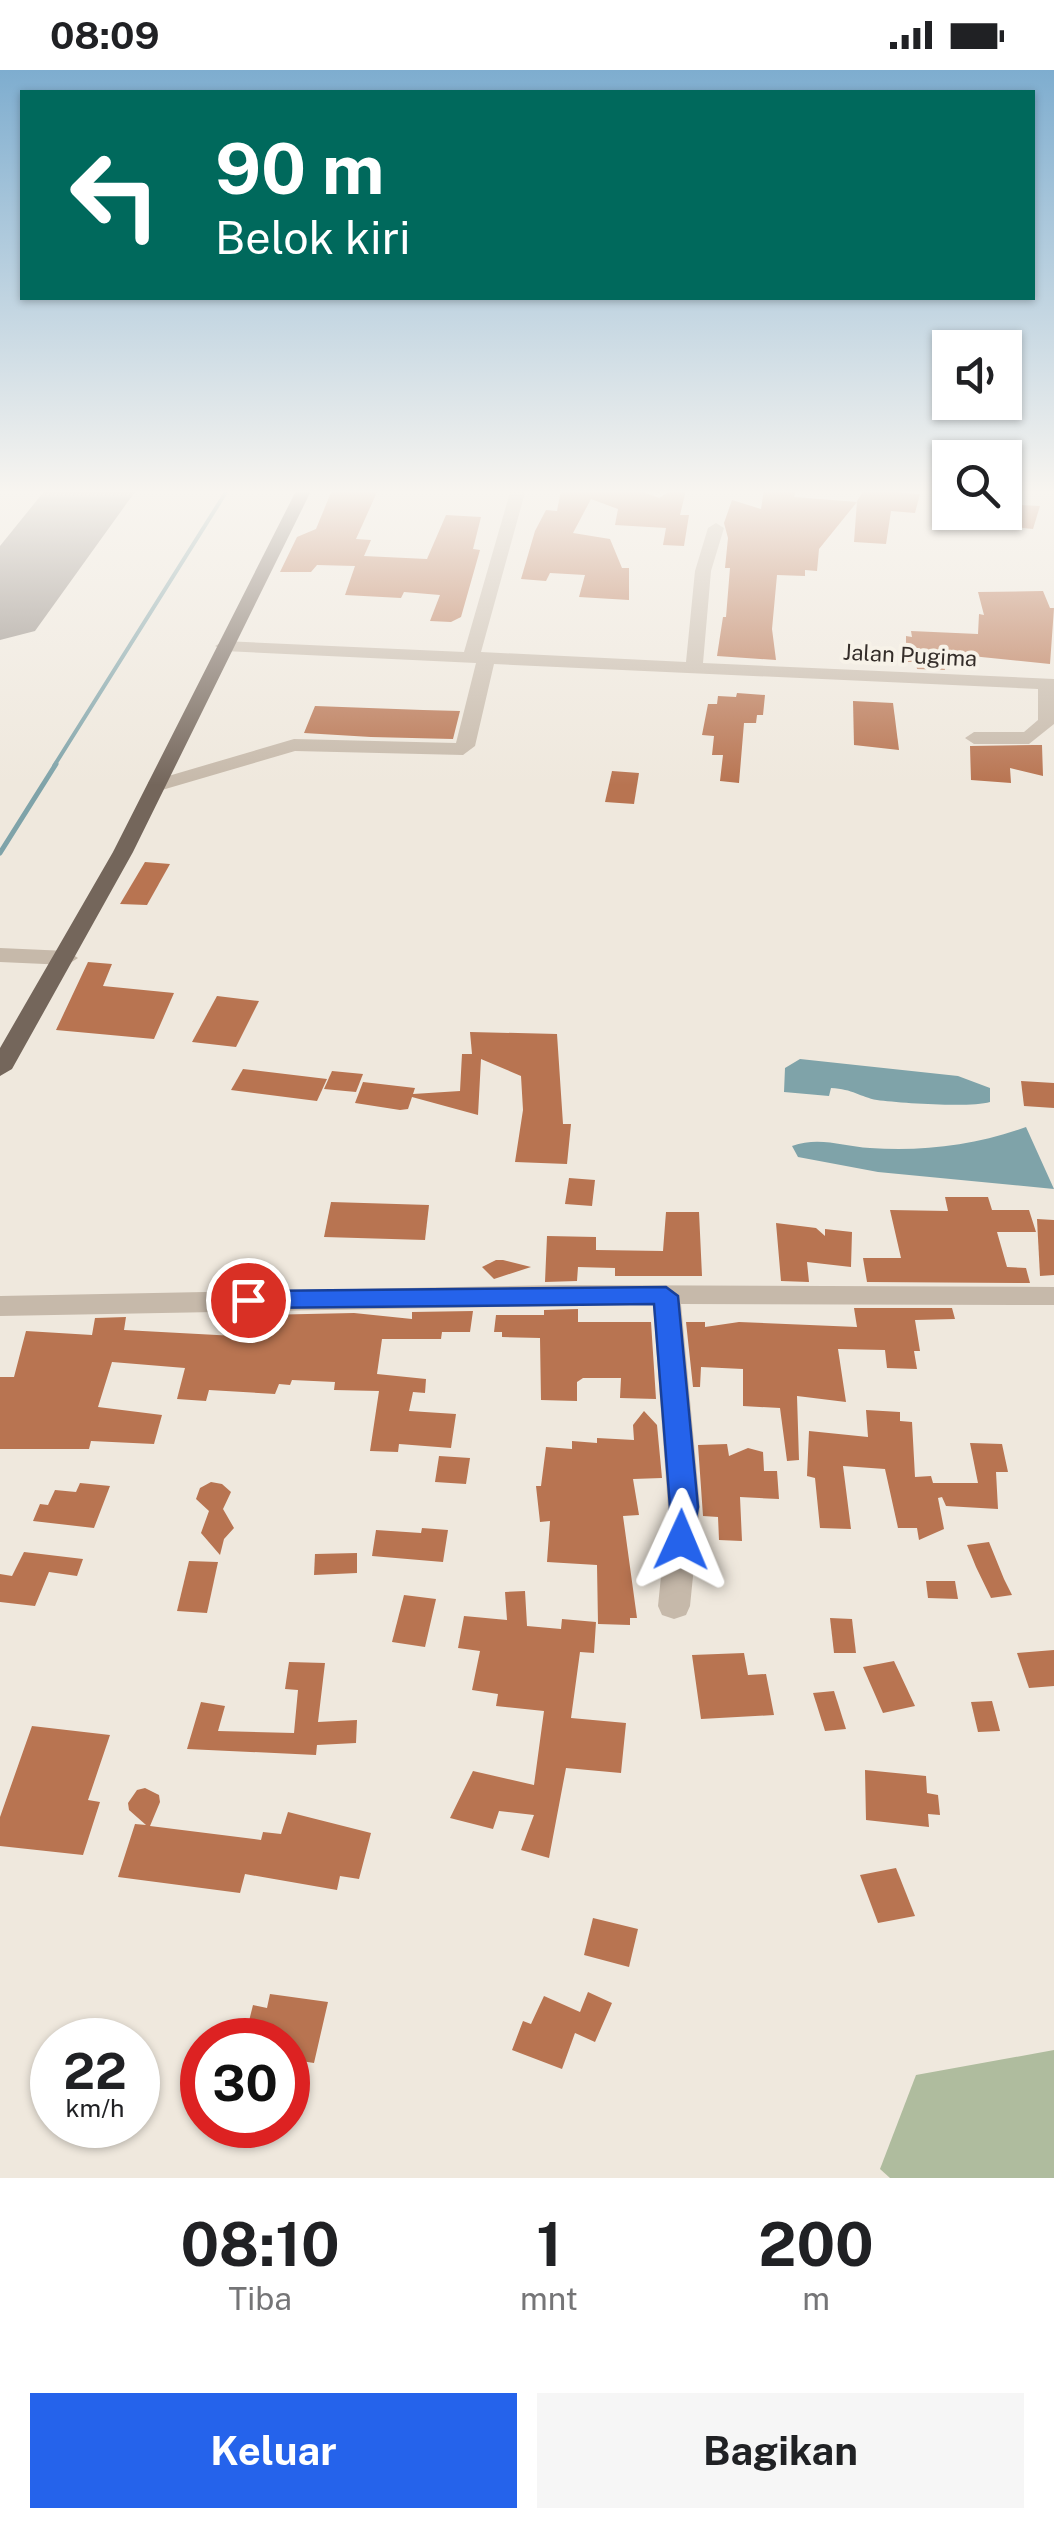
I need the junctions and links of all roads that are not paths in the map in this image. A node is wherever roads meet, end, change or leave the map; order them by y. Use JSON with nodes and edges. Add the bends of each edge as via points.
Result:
{"nodes":[{"id":1,"x":254,"y":587,"type":"edge"},
{"id":2,"x":496,"y":587,"type":"edge"},
{"id":3,"x":702,"y":587,"type":"edge"},
{"id":4,"x":224,"y":646,"type":"junction"},
{"id":5,"x":479,"y":659,"type":"junction"},
{"id":6,"x":694,"y":668,"type":"junction"},
{"id":7,"x":1050,"y":684,"type":"edge"},
{"id":8,"x":974,"y":738,"type":"dead end"},
{"id":9,"x":155,"y":786,"type":"junction"},
{"id":10,"x":0,"y":955,"type":"edge"},
{"id":11,"x":67,"y":958,"type":"junction"},
{"id":12,"x":0,"y":1069,"type":"edge"},
{"id":13,"x":666,"y":1296,"type":"junction"},
{"id":14,"x":1054,"y":1296,"type":"edge"},
{"id":15,"x":0,"y":1306,"type":"edge"},
{"id":16,"x":674,"y":1606,"type":"dead end"}],
"edges":[{"from":1,"to":4,"type":"main road"},
{"from":2,"to":5,"type":"street"},
{"from":3,"to":6,"type":"street"},
{"from":4,"to":5,"type":"street","name":"Jalan Pugima"},
{"from":4,"to":9,"type":"main road"},
{"from":5,"to":6,"type":"street","name":"Jalan Pugima"},
{"from":5,"to":9,"type":"street","via":[[470,728],[456,751],[294,745]]},
{"from":6,"to":7,"type":"street","name":"Jalan Pugima"},
{"from":7,"to":8,"type":"street","via":[[1047,721],[1029,738]]},
{"from":9,"to":11,"type":"main road"},
{"from":10,"to":11,"type":"street"},
{"from":11,"to":12,"type":"main road"},
{"from":13,"to":14,"type":"street"},
{"from":13,"to":15,"type":"street"},
{"from":13,"to":16,"type":"street","via":[[684,1507]]}]}
